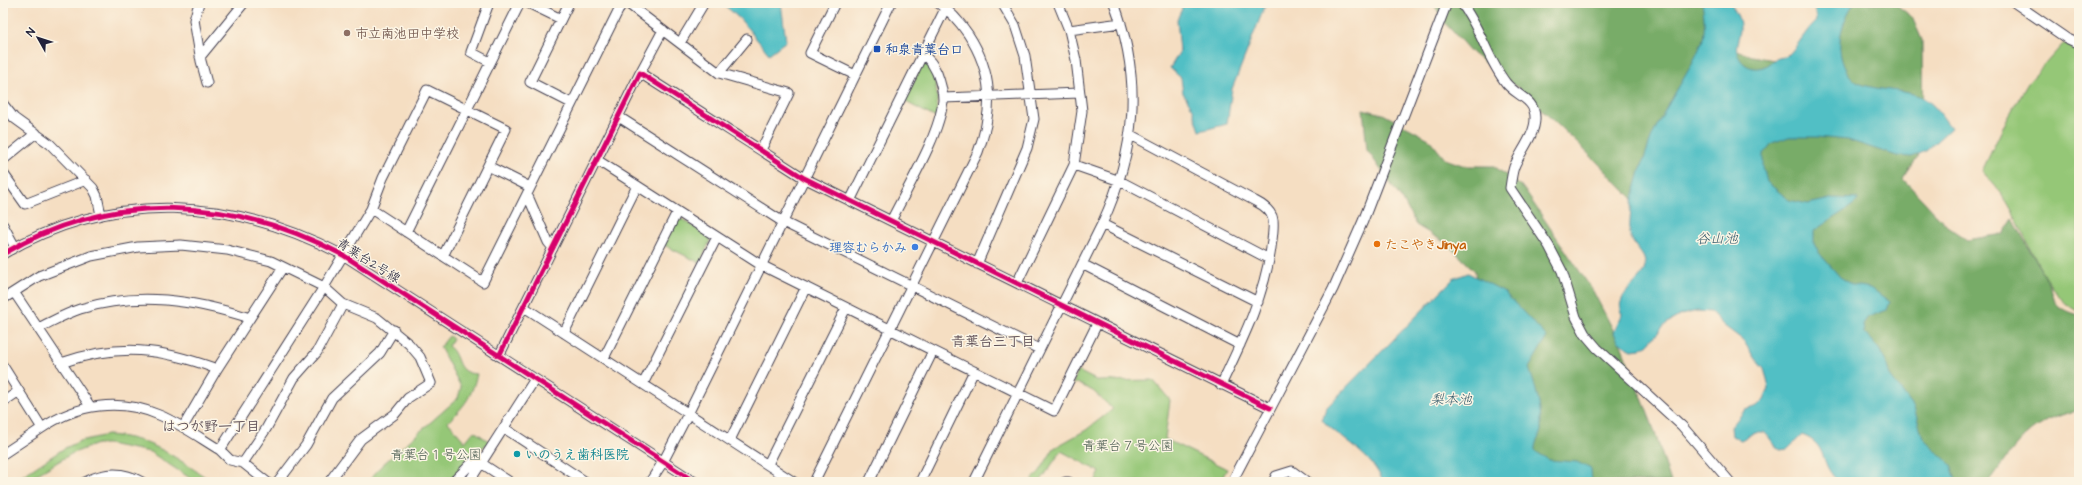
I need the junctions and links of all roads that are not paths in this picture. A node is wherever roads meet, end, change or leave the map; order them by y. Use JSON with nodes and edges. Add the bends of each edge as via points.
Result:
{"nodes":[{"id":1,"x":199,"y":3,"type":"edge"},
{"id":2,"x":244,"y":3,"type":"edge"},
{"id":3,"x":489,"y":3,"type":"edge"},
{"id":4,"x":520,"y":3,"type":"edge"},
{"id":5,"x":528,"y":3,"type":"edge"},
{"id":6,"x":569,"y":3,"type":"edge"},
{"id":7,"x":622,"y":3,"type":"edge"},
{"id":8,"x":627,"y":3,"type":"edge"},
{"id":9,"x":704,"y":3,"type":"edge"},
{"id":10,"x":835,"y":3,"type":"edge"},
{"id":11,"x":891,"y":3,"type":"edge"},
{"id":12,"x":1002,"y":3,"type":"edge"},
{"id":13,"x":1058,"y":3,"type":"edge"},
{"id":14,"x":1114,"y":3,"type":"edge"},
{"id":15,"x":1447,"y":3,"type":"edge"},
{"id":16,"x":1461,"y":3,"type":"edge"},
{"id":17,"x":2015,"y":3,"type":"edge"},
{"id":18,"x":944,"y":5,"type":"edge"},
{"id":19,"x":561,"y":19,"type":"junction"},
{"id":20,"x":1121,"y":23,"type":"junction"},
{"id":21,"x":663,"y":30,"type":"junction"},
{"id":22,"x":1069,"y":30,"type":"junction"},
{"id":23,"x":747,"y":39,"type":"dead end"},
{"id":24,"x":680,"y":43,"type":"junction"},
{"id":25,"x":2079,"y":44,"type":"edge"},
{"id":26,"x":922,"y":55,"type":"junction"},
{"id":27,"x":200,"y":57,"type":"junction"},
{"id":28,"x":490,"y":62,"type":"junction"},
{"id":29,"x":640,"y":73,"type":"junction"},
{"id":30,"x":719,"y":73,"type":"junction"},
{"id":31,"x":855,"y":75,"type":"junction"},
{"id":32,"x":207,"y":83,"type":"dead end"},
{"id":33,"x":1080,"y":93,"type":"junction"},
{"id":34,"x":1032,"y":94,"type":"junction"},
{"id":35,"x":989,"y":96,"type":"junction"},
{"id":36,"x":943,"y":98,"type":"junction"},
{"id":37,"x":571,"y":102,"type":"junction"},
{"id":38,"x":3,"y":104,"type":"edge"},
{"id":39,"x":466,"y":109,"type":"junction"},
{"id":40,"x":619,"y":117,"type":"junction"},
{"id":41,"x":36,"y":133,"type":"junction"},
{"id":42,"x":1131,"y":135,"type":"junction"},
{"id":43,"x":761,"y":150,"type":"junction"},
{"id":44,"x":3,"y":160,"type":"edge"},
{"id":45,"x":597,"y":160,"type":"junction"},
{"id":46,"x":488,"y":166,"type":"junction"},
{"id":47,"x":1074,"y":166,"type":"junction"},
{"id":48,"x":3,"y":173,"type":"edge"},
{"id":49,"x":804,"y":178,"type":"junction"},
{"id":50,"x":86,"y":180,"type":"junction"},
{"id":51,"x":1120,"y":181,"type":"junction"},
{"id":52,"x":637,"y":186,"type":"junction"},
{"id":53,"x":529,"y":190,"type":"junction"},
{"id":54,"x":850,"y":201,"type":"junction"},
{"id":55,"x":371,"y":209,"type":"junction"},
{"id":56,"x":677,"y":212,"type":"junction"},
{"id":57,"x":101,"y":215,"type":"junction"},
{"id":58,"x":891,"y":221,"type":"junction"},
{"id":59,"x":783,"y":222,"type":"junction"},
{"id":60,"x":1102,"y":224,"type":"junction"},
{"id":61,"x":3,"y":225,"type":"edge"},
{"id":62,"x":406,"y":232,"type":"junction"},
{"id":63,"x":717,"y":237,"type":"junction"},
{"id":64,"x":933,"y":242,"type":"junction"},
{"id":65,"x":16,"y":247,"type":"junction"},
{"id":66,"x":553,"y":248,"type":"junction"},
{"id":67,"x":3,"y":254,"type":"edge"},
{"id":68,"x":343,"y":255,"type":"junction"},
{"id":69,"x":443,"y":256,"type":"junction"},
{"id":70,"x":1269,"y":259,"type":"junction"},
{"id":71,"x":976,"y":264,"type":"junction"},
{"id":72,"x":1082,"y":264,"type":"junction"},
{"id":73,"x":761,"y":265,"type":"junction"},
{"id":74,"x":283,"y":267,"type":"junction"},
{"id":75,"x":1017,"y":283,"type":"junction"},
{"id":76,"x":911,"y":286,"type":"junction"},
{"id":77,"x":324,"y":287,"type":"junction"},
{"id":78,"x":806,"y":287,"type":"junction"},
{"id":79,"x":14,"y":292,"type":"junction"},
{"id":80,"x":3,"y":299,"type":"edge"},
{"id":81,"x":1258,"y":302,"type":"junction"},
{"id":82,"x":343,"y":304,"type":"junction"},
{"id":83,"x":1061,"y":306,"type":"junction"},
{"id":84,"x":524,"y":307,"type":"junction"},
{"id":85,"x":846,"y":308,"type":"junction"},
{"id":86,"x":250,"y":318,"type":"junction"},
{"id":87,"x":1097,"y":324,"type":"junction"},
{"id":88,"x":38,"y":328,"type":"junction"},
{"id":89,"x":890,"y":329,"type":"junction"},
{"id":90,"x":394,"y":330,"type":"junction"},
{"id":91,"x":564,"y":333,"type":"junction"},
{"id":92,"x":1240,"y":345,"type":"junction"},
{"id":93,"x":1040,"y":349,"type":"junction"},
{"id":94,"x":933,"y":351,"type":"junction"},
{"id":95,"x":498,"y":356,"type":"junction"},
{"id":96,"x":604,"y":358,"type":"junction"},
{"id":97,"x":61,"y":363,"type":"junction"},
{"id":98,"x":3,"y":366,"type":"edge"},
{"id":99,"x":217,"y":370,"type":"junction"},
{"id":100,"x":974,"y":371,"type":"junction"},
{"id":101,"x":535,"y":379,"type":"junction"},
{"id":102,"x":644,"y":384,"type":"junction"},
{"id":103,"x":1221,"y":385,"type":"junction"},
{"id":104,"x":19,"y":391,"type":"junction"},
{"id":105,"x":1018,"y":393,"type":"junction"},
{"id":106,"x":3,"y":402,"type":"edge"},
{"id":107,"x":90,"y":406,"type":"junction"},
{"id":108,"x":1270,"y":408,"type":"junction"},
{"id":109,"x":688,"y":414,"type":"junction"},
{"id":110,"x":183,"y":427,"type":"junction"},
{"id":111,"x":42,"y":428,"type":"junction"},
{"id":112,"x":504,"y":428,"type":"junction"},
{"id":113,"x":730,"y":440,"type":"junction"},
{"id":114,"x":220,"y":450,"type":"junction"},
{"id":115,"x":3,"y":454,"type":"edge"},
{"id":116,"x":663,"y":462,"type":"junction"},
{"id":117,"x":243,"y":463,"type":"junction"},
{"id":118,"x":481,"y":463,"type":"junction"},
{"id":119,"x":768,"y":464,"type":"junction"},
{"id":120,"x":85,"y":482,"type":"edge"},
{"id":121,"x":142,"y":482,"type":"edge"},
{"id":122,"x":267,"y":482,"type":"edge"},
{"id":123,"x":278,"y":482,"type":"edge"},
{"id":124,"x":329,"y":482,"type":"edge"},
{"id":125,"x":453,"y":482,"type":"edge"},
{"id":126,"x":469,"y":482,"type":"edge"},
{"id":127,"x":510,"y":482,"type":"edge"},
{"id":128,"x":586,"y":482,"type":"edge"},
{"id":129,"x":650,"y":482,"type":"edge"},
{"id":130,"x":695,"y":482,"type":"edge"},
{"id":131,"x":794,"y":482,"type":"edge"},
{"id":132,"x":814,"y":482,"type":"edge"},
{"id":133,"x":869,"y":482,"type":"edge"},
{"id":134,"x":920,"y":482,"type":"edge"},
{"id":135,"x":974,"y":482,"type":"edge"},
{"id":136,"x":1065,"y":482,"type":"edge"},
{"id":137,"x":1069,"y":482,"type":"edge"},
{"id":138,"x":1232,"y":482,"type":"edge"},
{"id":139,"x":1273,"y":482,"type":"edge"},
{"id":140,"x":1307,"y":482,"type":"edge"},
{"id":141,"x":1730,"y":482,"type":"edge"}],
"edges":[{"from":1,"to":27,"type":"street","via":[[194,20]]},
{"from":2,"to":27,"type":"street"},
{"from":3,"to":28,"type":"street","via":[[471,52]]},
{"from":4,"to":28,"type":"street"},
{"from":5,"to":19,"type":"street"},
{"from":6,"to":19,"type":"street"},
{"from":7,"to":37,"type":"street"},
{"from":8,"to":21,"type":"street"},
{"from":9,"to":24,"type":"street"},
{"from":10,"to":31,"type":"street","via":[[810,53]]},
{"from":11,"to":31,"type":"street"},
{"from":12,"to":34,"type":"street","via":[[1015,25],[1026,56]]},
{"from":13,"to":22,"type":"street"},
{"from":14,"to":20,"type":"street"},
{"from":15,"to":108,"type":"street","via":[[1333,289]]},
{"from":16,"to":141,"type":"street","via":[[1468,11],[1491,60],[1506,83],[1529,101],[1534,109],[1535,121],[1514,168],[1510,188],[1549,246],[1562,271],[1571,304],[1585,334],[1596,348],[1682,426]]},
{"from":17,"to":25,"type":"street"},
{"from":18,"to":26,"type":"street"},
{"from":18,"to":35,"type":"street","via":[[963,27],[982,57]]},
{"from":19,"to":37,"type":"street","via":[[530,82]]},
{"from":20,"to":22,"type":"street"},
{"from":20,"to":42,"type":"street","via":[[1132,84]]},
{"from":21,"to":24,"type":"street"},
{"from":21,"to":29,"type":"street"},
{"from":22,"to":33,"type":"street"},
{"from":23,"to":30,"type":"street"},
{"from":24,"to":30,"type":"street"},
{"from":26,"to":36,"type":"street","via":[[929,58],[934,67]]},
{"from":26,"to":54,"type":"street"},
{"from":27,"to":32,"type":"street"},
{"from":28,"to":39,"type":"street"},
{"from":29,"to":40,"type":"street"},
{"from":29,"to":43,"type":"street"},
{"from":30,"to":43,"type":"street","via":[[789,93]]},
{"from":31,"to":49,"type":"street"},
{"from":33,"to":34,"type":"street"},
{"from":33,"to":47,"type":"street","via":[[1082,111]]},
{"from":34,"to":35,"type":"street"},
{"from":34,"to":71,"type":"street","via":[[1034,119],[1027,148]]},
{"from":35,"to":36,"type":"street"},
{"from":35,"to":64,"type":"street","via":[[986,128],[978,152]]},
{"from":36,"to":58,"type":"street","via":[[939,121],[932,138]]},
{"from":37,"to":53,"type":"street"},
{"from":38,"to":41,"type":"street","via":[[14,118]]},
{"from":39,"to":46,"type":"street","via":[[506,129]]},
{"from":39,"to":55,"type":"street","via":[[427,90],[382,178]]},
{"from":39,"to":62,"type":"street"},
{"from":40,"to":45,"type":"street"},
{"from":40,"to":59,"type":"street"},
{"from":41,"to":44,"type":"street"},
{"from":41,"to":50,"type":"street"},
{"from":42,"to":51,"type":"street"},
{"from":42,"to":70,"type":"street","via":[[1266,208],[1273,219]]},
{"from":43,"to":49,"type":"street"},
{"from":45,"to":52,"type":"street"},
{"from":45,"to":66,"type":"street"},
{"from":46,"to":53,"type":"street"},
{"from":46,"to":69,"type":"street"},
{"from":47,"to":51,"type":"street"},
{"from":47,"to":75,"type":"street"},
{"from":48,"to":50,"type":"street","via":[[25,204]]},
{"from":49,"to":54,"type":"street"},
{"from":49,"to":59,"type":"street"},
{"from":50,"to":57,"type":"street","via":[[97,196]]},
{"from":51,"to":60,"type":"street"},
{"from":51,"to":70,"type":"street"},
{"from":52,"to":56,"type":"street"},
{"from":52,"to":91,"type":"street"},
{"from":53,"to":66,"type":"street","via":[[548,242]]},
{"from":53,"to":69,"type":"street","via":[[483,282]]},
{"from":54,"to":58,"type":"street"},
{"from":55,"to":62,"type":"street"},
{"from":55,"to":68,"type":"street"},
{"from":56,"to":63,"type":"street"},
{"from":56,"to":96,"type":"street"},
{"from":57,"to":65,"type":"street","name":"青葉台2号線","via":[[66,225]]},
{"from":57,"to":68,"type":"street","name":"青葉台2号線","via":[[155,208],[188,208],[249,217],[314,240]]},
{"from":58,"to":64,"type":"street"},
{"from":59,"to":73,"type":"street"},
{"from":59,"to":76,"type":"street"},
{"from":60,"to":72,"type":"street"},
{"from":60,"to":81,"type":"street"},
{"from":61,"to":65,"type":"street"},
{"from":62,"to":69,"type":"street"},
{"from":63,"to":73,"type":"street"},
{"from":63,"to":102,"type":"street"},
{"from":64,"to":71,"type":"street"},
{"from":64,"to":76,"type":"street"},
{"from":65,"to":67,"type":"street","name":"青葉台2号線"},
{"from":66,"to":84,"type":"street"},
{"from":68,"to":77,"type":"street"},
{"from":68,"to":95,"type":"street","name":"青葉台2号線"},
{"from":70,"to":81,"type":"street"},
{"from":71,"to":75,"type":"street"},
{"from":72,"to":83,"type":"street"},
{"from":72,"to":92,"type":"street"},
{"from":73,"to":78,"type":"street"},
{"from":73,"to":109,"type":"street"},
{"from":74,"to":77,"type":"street"},
{"from":74,"to":79,"type":"street","via":[[271,261],[227,250],[181,245],[138,247],[91,256],[39,276]]},
{"from":74,"to":86,"type":"street"},
{"from":75,"to":83,"type":"street"},
{"from":76,"to":89,"type":"street"},
{"from":76,"to":93,"type":"street"},
{"from":77,"to":82,"type":"street"},
{"from":77,"to":114,"type":"street"},
{"from":78,"to":85,"type":"street"},
{"from":78,"to":113,"type":"street"},
{"from":79,"to":80,"type":"street"},
{"from":79,"to":88,"type":"street"},
{"from":81,"to":92,"type":"street"},
{"from":82,"to":90,"type":"street","via":[[376,318]]},
{"from":82,"to":117,"type":"street","via":[[317,352],[294,378],[266,429]]},
{"from":83,"to":87,"type":"street"},
{"from":83,"to":93,"type":"street"},
{"from":84,"to":91,"type":"street"},
{"from":84,"to":95,"type":"street"},
{"from":85,"to":89,"type":"street"},
{"from":85,"to":119,"type":"street"},
{"from":86,"to":88,"type":"street","via":[[182,300],[143,298],[113,301],[79,310]]},
{"from":86,"to":99,"type":"street"},
{"from":87,"to":103,"type":"street"},
{"from":87,"to":105,"type":"street","via":[[1054,411]]},
{"from":88,"to":97,"type":"street"},
{"from":89,"to":94,"type":"street"},
{"from":89,"to":132,"type":"street"},
{"from":90,"to":123,"type":"street","via":[[380,353],[332,398],[306,445]]},
{"from":90,"to":124,"type":"street","via":[[420,357],[431,383],[408,398],[395,414],[361,439]]},
{"from":91,"to":96,"type":"street"},
{"from":92,"to":103,"type":"street"},
{"from":93,"to":105,"type":"street"},
{"from":94,"to":100,"type":"street"},
{"from":94,"to":133,"type":"street"},
{"from":95,"to":101,"type":"street","name":"青葉台2号線"},
{"from":96,"to":102,"type":"street"},
{"from":97,"to":99,"type":"street","via":[[108,350],[156,351]]},
{"from":97,"to":107,"type":"street"},
{"from":98,"to":104,"type":"street"},
{"from":99,"to":110,"type":"street"},
{"from":100,"to":105,"type":"street"},
{"from":100,"to":134,"type":"street"},
{"from":101,"to":112,"type":"street"},
{"from":101,"to":116,"type":"street","name":"青葉台2号線"},
{"from":102,"to":109,"type":"street"},
{"from":103,"to":108,"type":"street"},
{"from":104,"to":106,"type":"street"},
{"from":104,"to":111,"type":"street"},
{"from":105,"to":135,"type":"street"},
{"from":107,"to":110,"type":"street","via":[[136,408],[158,414]]},
{"from":107,"to":111,"type":"street","via":[[67,413]]},
{"from":108,"to":138,"type":"street"},
{"from":109,"to":113,"type":"street"},
{"from":109,"to":116,"type":"street"},
{"from":110,"to":114,"type":"street"},
{"from":111,"to":115,"type":"street"},
{"from":112,"to":118,"type":"street"},
{"from":112,"to":128,"type":"street"},
{"from":113,"to":119,"type":"street"},
{"from":114,"to":117,"type":"street","via":[[230,460]]},
{"from":116,"to":129,"type":"street"},
{"from":116,"to":130,"type":"street","name":"青葉台2号線"},
{"from":117,"to":122,"type":"street"},
{"from":118,"to":125,"type":"street","via":[[474,460]]},
{"from":118,"to":126,"type":"street"},
{"from":118,"to":127,"type":"street"},
{"from":119,"to":131,"type":"street"},
{"from":120,"to":121,"type":"street","via":[[96,476],[116,473]]},
{"from":136,"to":137,"type":"street"},
{"from":139,"to":140,"type":"street","via":[[1276,476],[1292,471]]}]}
